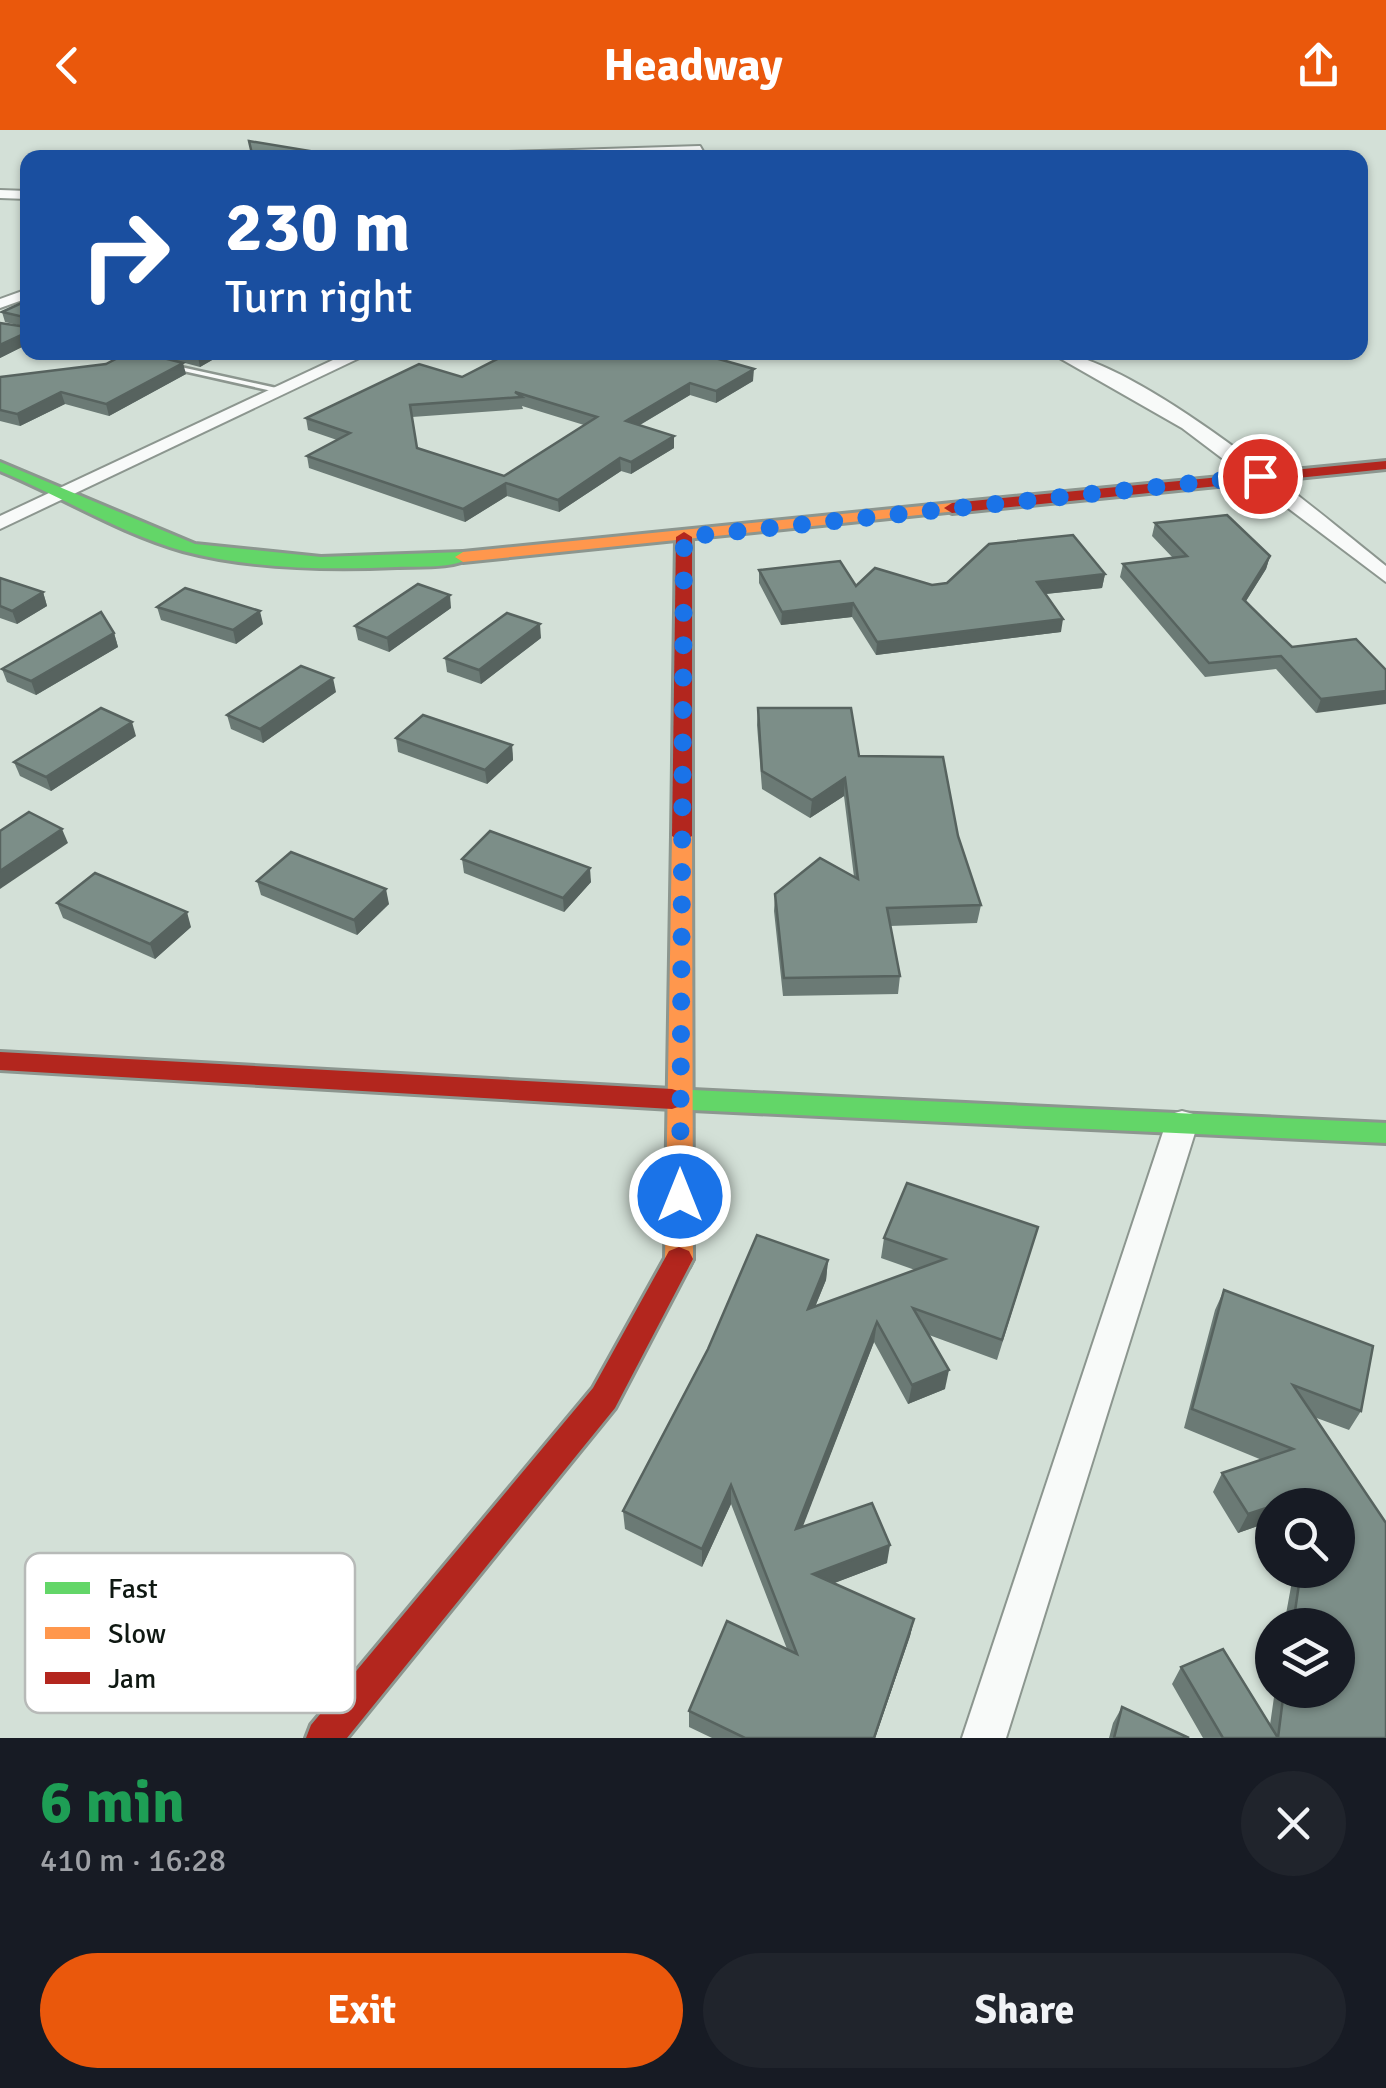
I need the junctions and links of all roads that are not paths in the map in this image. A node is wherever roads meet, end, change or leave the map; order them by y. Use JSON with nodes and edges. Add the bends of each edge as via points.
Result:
{"nodes":[{"id":1,"x":701,"y":149,"type":"edge"},
{"id":2,"x":672,"y":150,"type":"edge"},
{"id":3,"x":146,"y":360,"type":"edge"},
{"id":4,"x":347,"y":360,"type":"edge"},
{"id":5,"x":1076,"y":360,"type":"edge"},
{"id":6,"x":281,"y":392,"type":"junction"},
{"id":7,"x":1386,"y":465,"type":"edge"},
{"id":8,"x":0,"y":466,"type":"edge"},
{"id":9,"x":1260,"y":476,"type":"junction"},
{"id":10,"x":67,"y":492,"type":"junction"},
{"id":11,"x":0,"y":523,"type":"edge"},
{"id":12,"x":684,"y":537,"type":"junction"},
{"id":13,"x":1386,"y":576,"type":"edge"},
{"id":14,"x":0,"y":1061,"type":"edge"},
{"id":15,"x":680,"y":1100,"type":"junction"},
{"id":16,"x":1182,"y":1123,"type":"junction"},
{"id":17,"x":1386,"y":1132,"type":"edge"},
{"id":18,"x":355,"y":1700,"type":"edge"},
{"id":19,"x":345,"y":1713,"type":"edge"},
{"id":20,"x":324,"y":1738,"type":"edge"},
{"id":21,"x":984,"y":1738,"type":"edge"}],
"edges":[{"from":1,"to":2,"type":"street"},
{"from":3,"to":6,"type":"lane"},
{"from":4,"to":6,"type":"street"},
{"from":5,"to":9,"type":"street","via":[[1115,377]]},
{"from":6,"to":10,"type":"street"},
{"from":7,"to":9,"type":"street"},
{"from":8,"to":10,"type":"street"},
{"from":9,"to":12,"type":"street"},
{"from":9,"to":13,"type":"street"},
{"from":10,"to":11,"type":"street"},
{"from":10,"to":12,"type":"street","via":[[188,547],[283,562],[386,566]]},
{"from":12,"to":15,"type":"street"},
{"from":14,"to":15,"type":"street"},
{"from":15,"to":16,"type":"street"},
{"from":15,"to":18,"type":"street","via":[[679,1260],[604,1398]]},
{"from":16,"to":17,"type":"street"},
{"from":16,"to":21,"type":"street"},
{"from":19,"to":20,"type":"street"}]}
